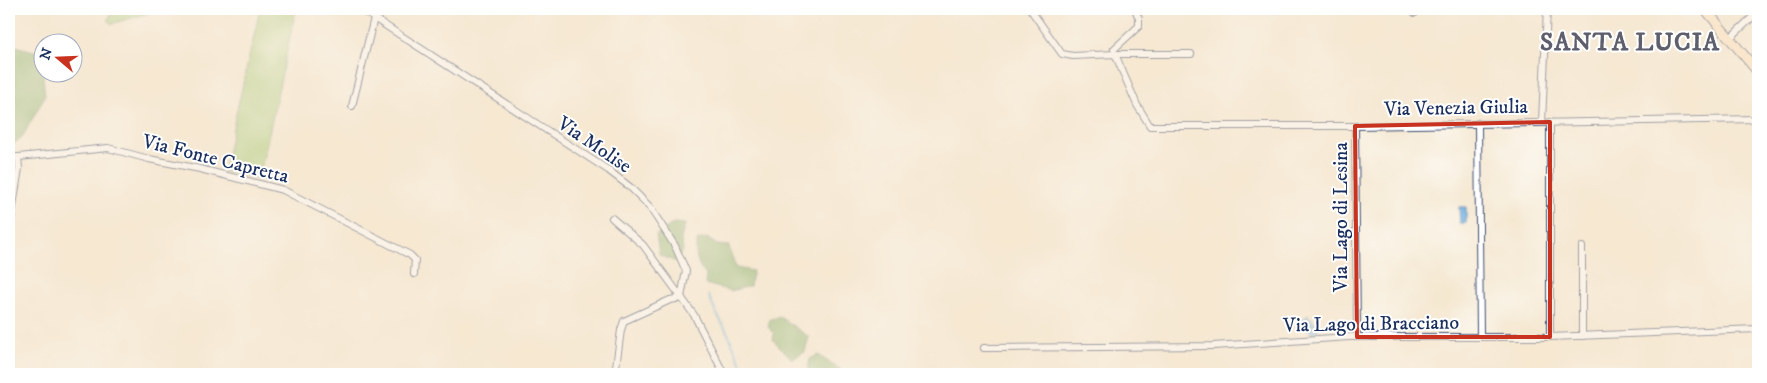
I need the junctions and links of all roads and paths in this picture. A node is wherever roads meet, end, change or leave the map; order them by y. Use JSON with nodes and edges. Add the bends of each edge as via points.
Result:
{"nodes":[{"id":1,"x":360,"y":9,"type":"edge"},
{"id":2,"x":1030,"y":9,"type":"edge"},
{"id":3,"x":1135,"y":9,"type":"edge"},
{"id":4,"x":1548,"y":9,"type":"edge"},
{"id":5,"x":1705,"y":9,"type":"edge"},
{"id":6,"x":1758,"y":12,"type":"edge"},
{"id":7,"x":374,"y":18,"type":"junction"},
{"id":8,"x":1730,"y":38,"type":"junction"},
{"id":9,"x":1115,"y":51,"type":"junction"},
{"id":10,"x":1190,"y":54,"type":"dead end"},
{"id":11,"x":1758,"y":72,"type":"edge"},
{"id":12,"x":352,"y":106,"type":"dead end"},
{"id":13,"x":1758,"y":119,"type":"edge"},
{"id":14,"x":1478,"y":122,"type":"junction"},
{"id":15,"x":1542,"y":122,"type":"junction"},
{"id":16,"x":1550,"y":122,"type":"junction"},
{"id":17,"x":1355,"y":126,"type":"junction"},
{"id":18,"x":18,"y":157,"type":"junction"},
{"id":19,"x":9,"y":158,"type":"edge"},
{"id":20,"x":612,"y":218,"type":"dead end"},
{"id":21,"x":9,"y":232,"type":"edge"},
{"id":22,"x":1582,"y":247,"type":"dead end"},
{"id":23,"x":414,"y":274,"type":"dead end"},
{"id":24,"x":682,"y":297,"type":"junction"},
{"id":25,"x":1758,"y":329,"type":"edge"},
{"id":26,"x":1582,"y":336,"type":"junction"},
{"id":27,"x":1357,"y":337,"type":"junction"},
{"id":28,"x":1480,"y":337,"type":"junction"},
{"id":29,"x":1550,"y":337,"type":"junction"},
{"id":30,"x":984,"y":348,"type":"dead end"},
{"id":31,"x":615,"y":374,"type":"edge"},
{"id":32,"x":724,"y":374,"type":"edge"}],
"edges":[{"from":1,"to":7,"type":"street","name":"Via Molise"},
{"from":2,"to":9,"type":"street","via":[[1062,54]]},
{"from":3,"to":9,"type":"street","via":[[1139,26]]},
{"from":4,"to":15,"type":"street"},
{"from":5,"to":8,"type":"main road"},
{"from":6,"to":8,"type":"street"},
{"from":7,"to":12,"type":"street"},
{"from":7,"to":24,"type":"street","name":"Via Molise","via":[[630,187],[649,206],[682,260],[686,272]]},
{"from":8,"to":11,"type":"main road"},
{"from":9,"to":10,"type":"street"},
{"from":9,"to":17,"type":"street","name":"Via Venezia Giulia","via":[[1149,126]]},
{"from":13,"to":16,"type":"street","name":"Via Venezia Giulia"},
{"from":14,"to":15,"type":"street","name":"Via Venezia Giulia"},
{"from":14,"to":17,"type":"street","name":"Via Venezia Giulia"},
{"from":14,"to":28,"type":"street"},
{"from":15,"to":16,"type":"street","name":"Via Venezia Giulia"},
{"from":16,"to":29,"type":"street"},
{"from":17,"to":27,"type":"street","name":"Via Lago di Lesina"},
{"from":18,"to":19,"type":"street","name":"Via Fonte Capretta"},
{"from":18,"to":21,"type":"street"},
{"from":18,"to":23,"type":"street","name":"Via Fonte Capretta","via":[[108,148],[272,186],[410,255],[415,260]]},
{"from":20,"to":24,"type":"street","via":[[643,245]]},
{"from":22,"to":26,"type":"street"},
{"from":24,"to":31,"type":"street","via":[[624,321]]},
{"from":24,"to":32,"type":"street"},
{"from":25,"to":26,"type":"street","name":"Via Lago di Bracciano"},
{"from":26,"to":29,"type":"street","name":"Via Lago di Bracciano"},
{"from":27,"to":28,"type":"street","name":"Via Lago di Bracciano"},
{"from":27,"to":30,"type":"street","name":"Via Lago di Bracciano","via":[[1213,346]]},
{"from":28,"to":29,"type":"street","name":"Via Lago di Bracciano"}]}
